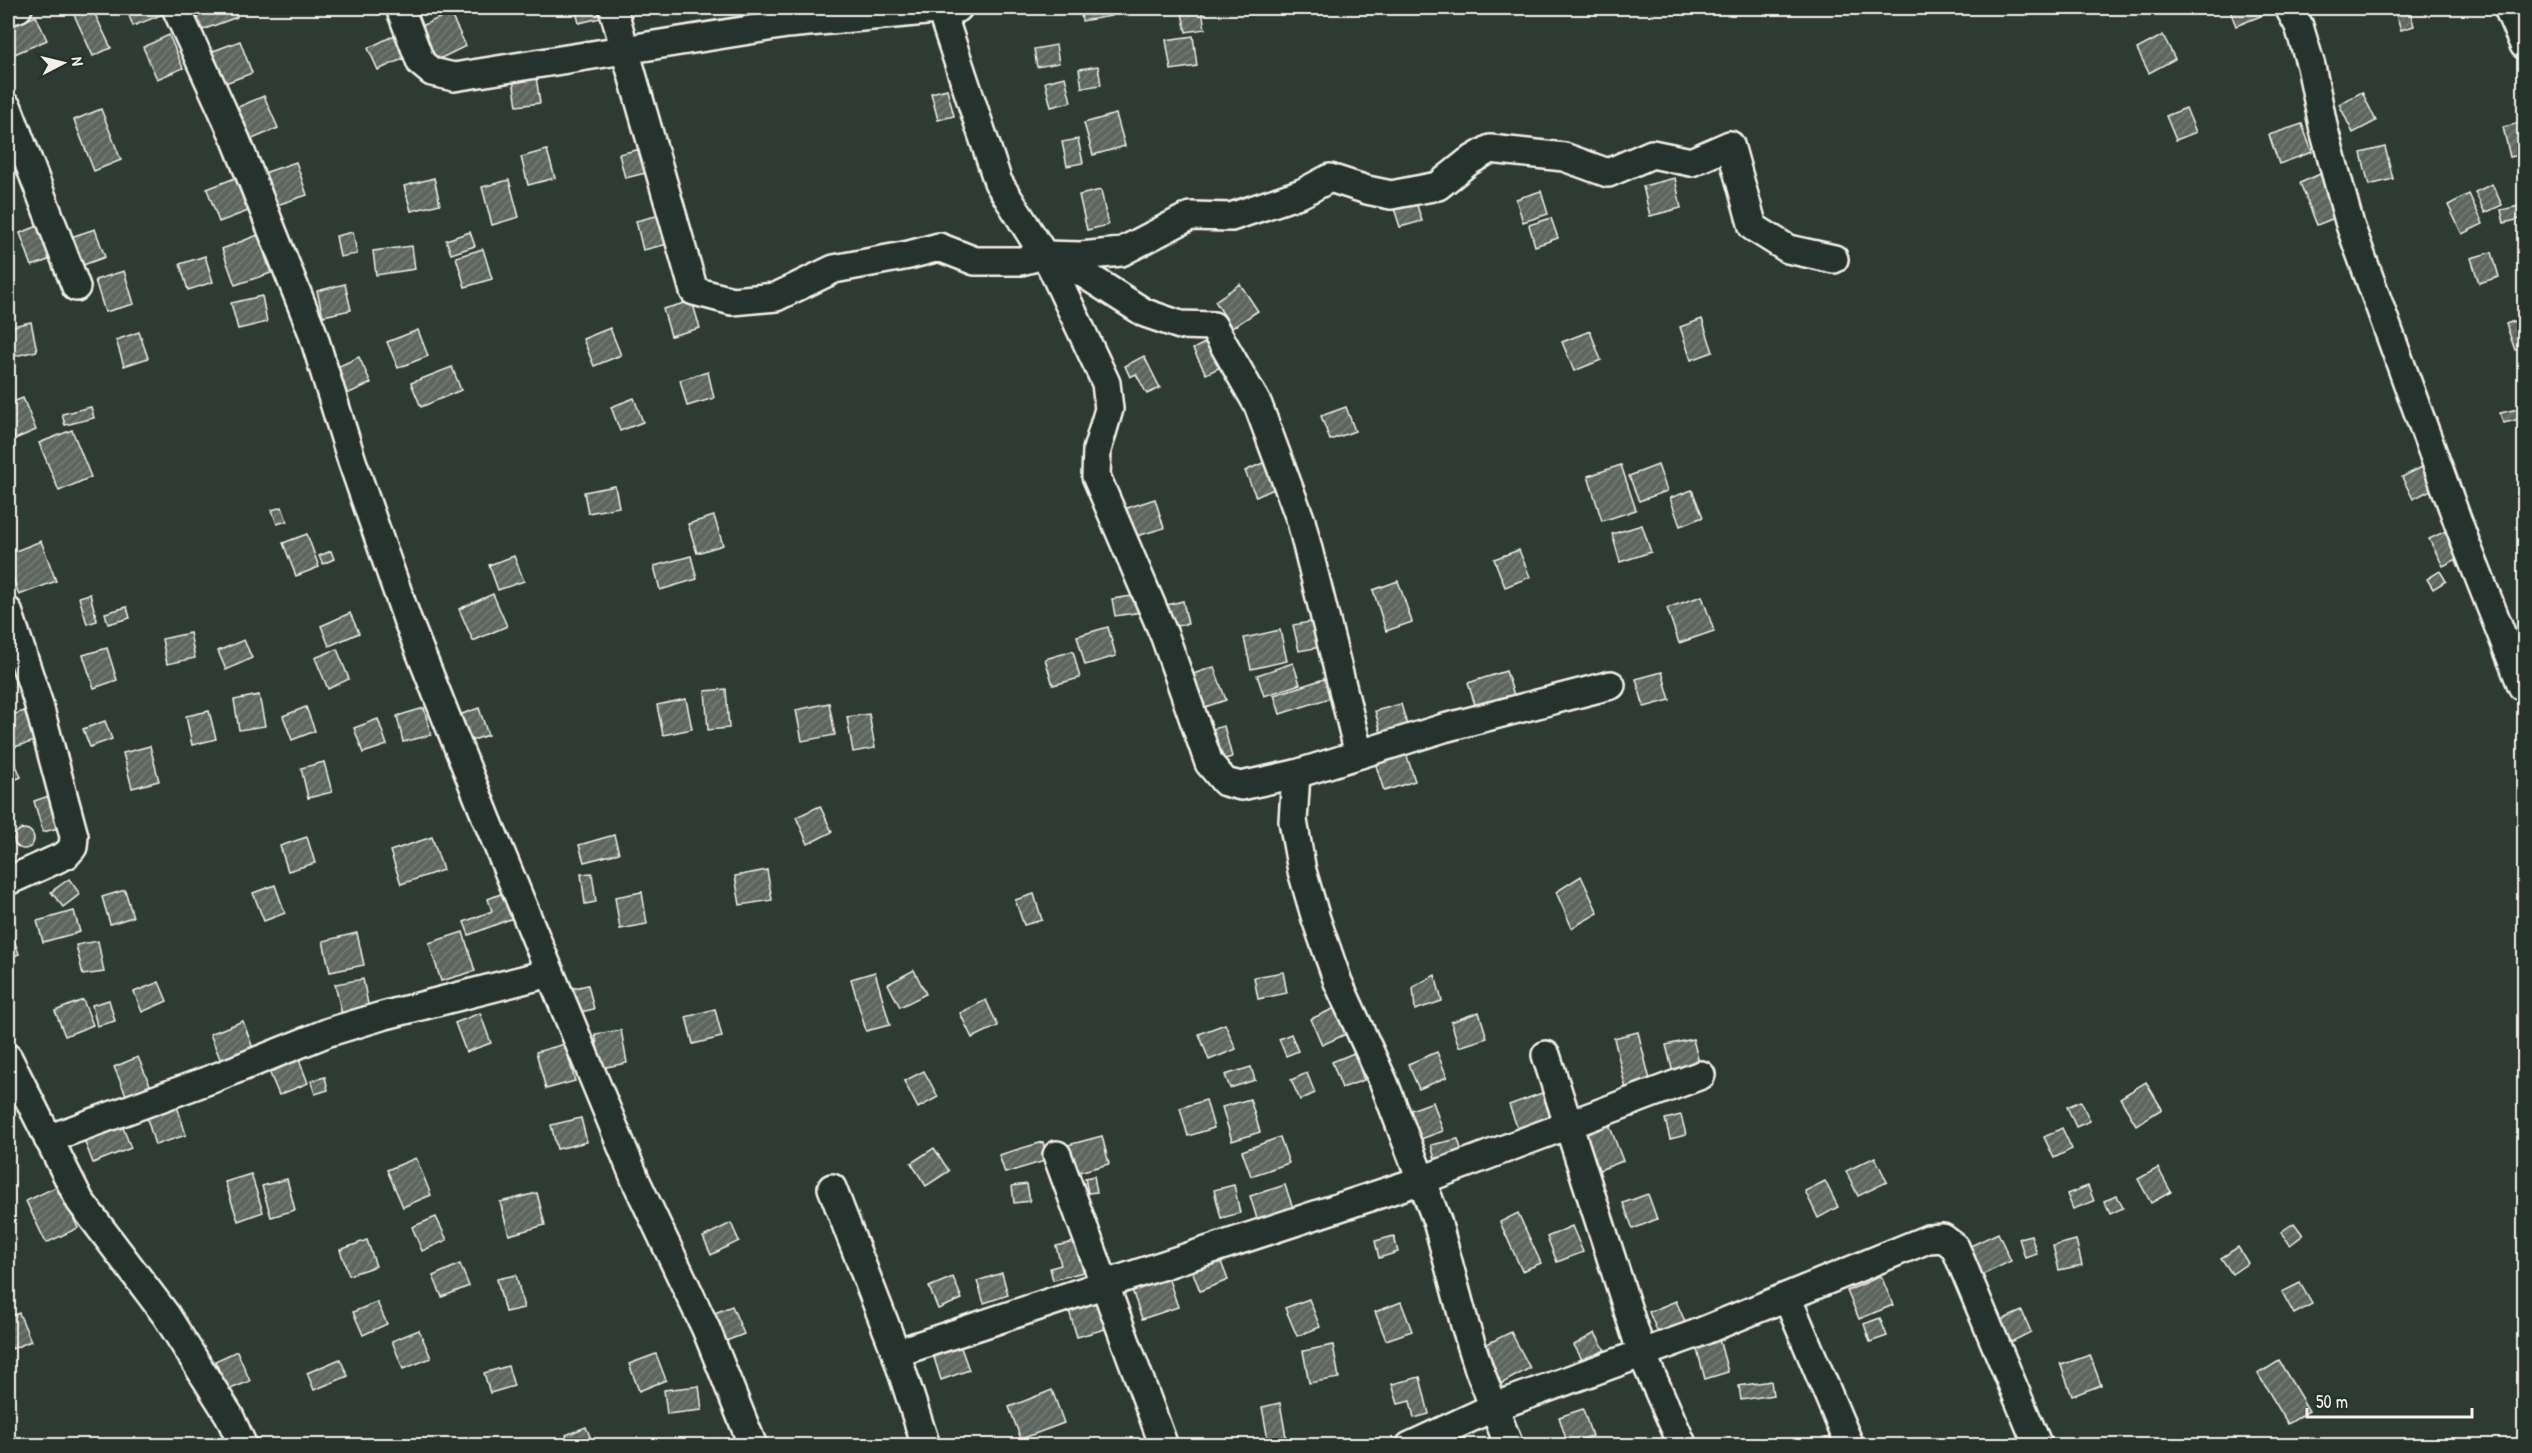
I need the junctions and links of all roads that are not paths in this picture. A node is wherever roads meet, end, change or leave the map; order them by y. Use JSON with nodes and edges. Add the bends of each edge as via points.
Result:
{"nodes":[{"id":1,"x":18,"y":8,"type":"edge"},
{"id":2,"x":176,"y":8,"type":"edge"},
{"id":3,"x":400,"y":8,"type":"edge"},
{"id":4,"x":613,"y":8,"type":"edge"},
{"id":5,"x":2289,"y":8,"type":"edge"},
{"id":6,"x":2508,"y":8,"type":"edge"},
{"id":7,"x":950,"y":9,"type":"edge"},
{"id":8,"x":8,"y":11,"type":"edge"},
{"id":9,"x":856,"y":13,"type":"edge"},
{"id":10,"x":2524,"y":45,"type":"edge"},
{"id":11,"x":624,"y":49,"type":"junction"},
{"id":12,"x":8,"y":108,"type":"edge"},
{"id":13,"x":1044,"y":255,"type":"junction"},
{"id":14,"x":1834,"y":259,"type":"dead end"},
{"id":15,"x":76,"y":287,"type":"dead end"},
{"id":16,"x":8,"y":610,"type":"edge"},
{"id":17,"x":1611,"y":685,"type":"dead end"},
{"id":18,"x":2524,"y":686,"type":"edge"},
{"id":19,"x":1359,"y":754,"type":"junction"},
{"id":20,"x":1296,"y":774,"type":"junction"},
{"id":21,"x":8,"y":881,"type":"edge"},
{"id":22,"x":550,"y":974,"type":"junction"},
{"id":23,"x":1546,"y":1056,"type":"dead end"},
{"id":24,"x":8,"y":1058,"type":"edge"},
{"id":25,"x":1701,"y":1075,"type":"dead end"},
{"id":26,"x":1568,"y":1124,"type":"junction"},
{"id":27,"x":48,"y":1139,"type":"junction"},
{"id":28,"x":1056,"y":1155,"type":"dead end"},
{"id":29,"x":1422,"y":1180,"type":"junction"},
{"id":30,"x":832,"y":1188,"type":"dead end"},
{"id":31,"x":1104,"y":1283,"type":"junction"},
{"id":32,"x":1787,"y":1297,"type":"junction"},
{"id":33,"x":896,"y":1353,"type":"junction"},
{"id":34,"x":1642,"y":1354,"type":"junction"},
{"id":35,"x":1494,"y":1407,"type":"junction"},
{"id":36,"x":243,"y":1446,"type":"edge"},
{"id":37,"x":753,"y":1446,"type":"edge"},
{"id":38,"x":926,"y":1446,"type":"edge"},
{"id":39,"x":1164,"y":1446,"type":"edge"},
{"id":40,"x":1410,"y":1446,"type":"edge"},
{"id":41,"x":1509,"y":1446,"type":"edge"},
{"id":42,"x":1683,"y":1446,"type":"edge"},
{"id":43,"x":1850,"y":1446,"type":"edge"},
{"id":44,"x":2038,"y":1446,"type":"edge"}],
"edges":[{"from":1,"to":8,"type":"street"},
{"from":2,"to":22,"type":"street","via":[[236,140],[312,332],[407,619]]},
{"from":3,"to":11,"type":"street","via":[[421,63],[443,75]]},
{"from":4,"to":11,"type":"street"},
{"from":5,"to":18,"type":"street","via":[[2311,66],[2350,225],[2466,544]]},
{"from":6,"to":10,"type":"street"},
{"from":7,"to":9,"type":"street"},
{"from":7,"to":13,"type":"street","via":[[998,182]]},
{"from":9,"to":11,"type":"street"},
{"from":11,"to":13,"type":"street","via":[[694,291],[732,301],[777,297],[834,269],[939,247],[975,261],[1021,261]]},
{"from":12,"to":15,"type":"street"},
{"from":13,"to":14,"type":"street","via":[[1120,252],[1190,216],[1231,217],[1302,193],[1330,178],[1391,195],[1438,186],[1490,149],[1564,158],[1608,173],[1652,154],[1691,162],[1730,145],[1753,227],[1788,249]]},
{"from":13,"to":19,"type":"street","via":[[1081,272],[1145,313],[1179,325],[1213,326],[1258,405],[1302,521]]},
{"from":13,"to":20,"type":"street","via":[[1106,383],[1109,409],[1096,450],[1096,476],[1165,637],[1209,763],[1225,782],[1241,786]]},
{"from":16,"to":21,"type":"street","via":[[38,702],[74,836],[73,847],[66,855]]},
{"from":17,"to":19,"type":"street"},
{"from":19,"to":20,"type":"street"},
{"from":20,"to":29,"type":"street","via":[[1293,821],[1316,919],[1338,982]]},
{"from":22,"to":27,"type":"street","via":[[328,1032]]},
{"from":22,"to":37,"type":"street","via":[[636,1181],[706,1329]]},
{"from":23,"to":26,"type":"street"},
{"from":24,"to":27,"type":"street"},
{"from":25,"to":26,"type":"street"},
{"from":26,"to":29,"type":"street"},
{"from":26,"to":34,"type":"street"},
{"from":27,"to":36,"type":"street","via":[[80,1201],[166,1315],[229,1415]]},
{"from":28,"to":31,"type":"street"},
{"from":29,"to":31,"type":"street"},
{"from":29,"to":35,"type":"street"},
{"from":30,"to":33,"type":"street"},
{"from":31,"to":33,"type":"street"},
{"from":31,"to":39,"type":"street"},
{"from":32,"to":34,"type":"street"},
{"from":32,"to":43,"type":"street"},
{"from":32,"to":44,"type":"street","via":[[1928,1239],[1943,1238],[1955,1246]]},
{"from":33,"to":38,"type":"street"},
{"from":34,"to":35,"type":"street"},
{"from":34,"to":42,"type":"street"},
{"from":35,"to":40,"type":"street"},
{"from":35,"to":41,"type":"street"}]}
